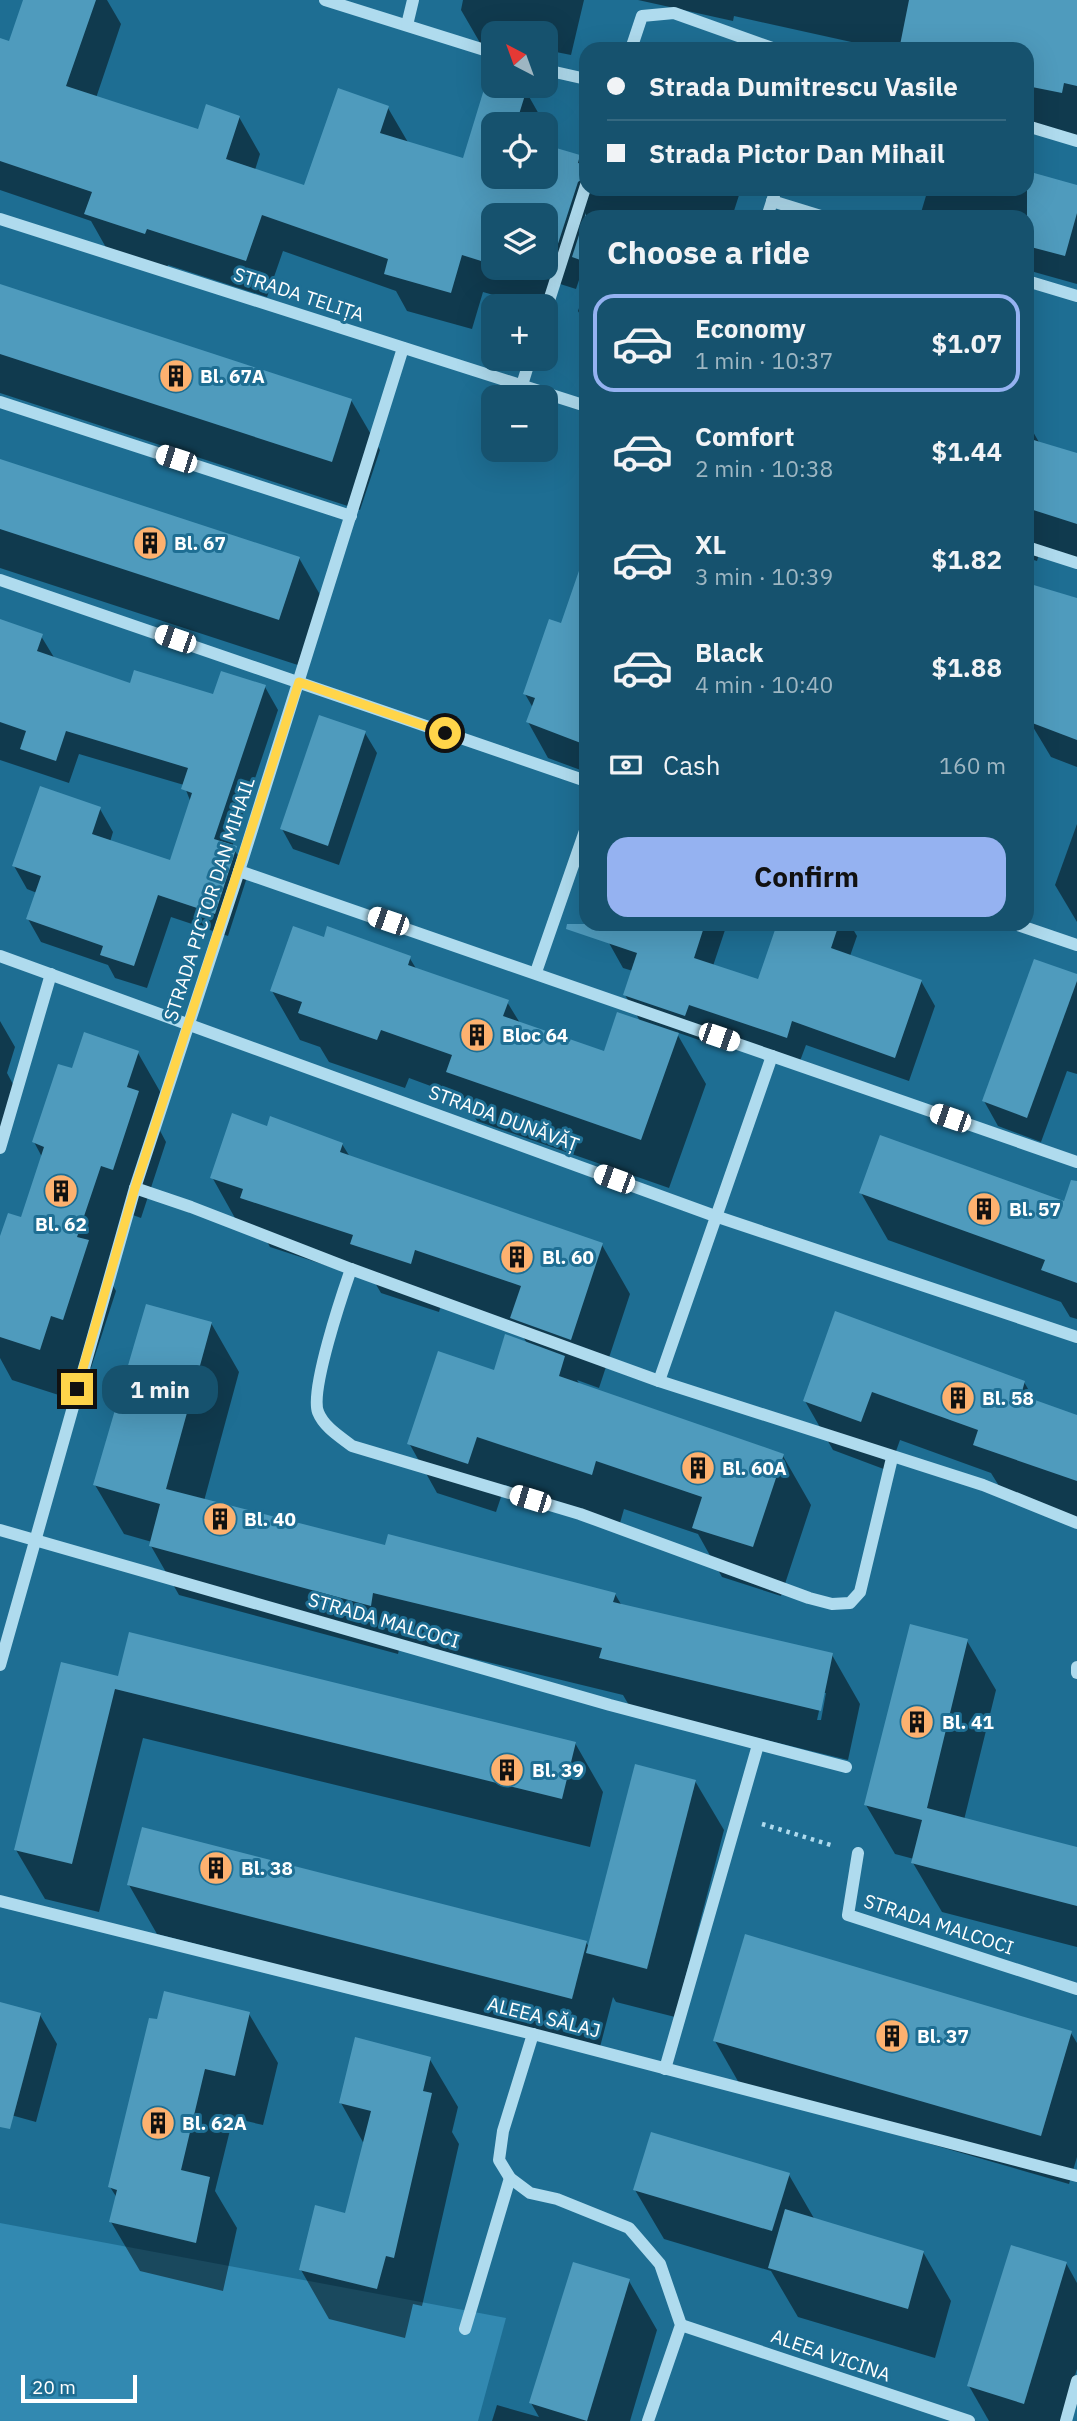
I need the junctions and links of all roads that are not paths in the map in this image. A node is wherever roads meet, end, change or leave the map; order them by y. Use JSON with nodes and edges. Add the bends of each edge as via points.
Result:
{"nodes":[{"id":1,"x":326,"y":0,"type":"edge"},
{"id":2,"x":413,"y":0,"type":"edge"},
{"id":3,"x":407,"y":24,"type":"junction"},
{"id":4,"x":633,"y":42,"type":"edge"},
{"id":5,"x":755,"y":42,"type":"edge"},
{"id":6,"x":481,"y":49,"type":"edge"},
{"id":7,"x":558,"y":73,"type":"edge"},
{"id":8,"x":579,"y":77,"type":"edge"},
{"id":9,"x":1034,"y":128,"type":"edge"},
{"id":10,"x":1077,"y":141,"type":"edge"},
{"id":11,"x":582,"y":196,"type":"edge"},
{"id":12,"x":776,"y":196,"type":"edge"},
{"id":13,"x":808,"y":210,"type":"edge"},
{"id":14,"x":0,"y":219,"type":"edge"},
{"id":15,"x":1034,"y":283,"type":"edge"},
{"id":16,"x":551,"y":294,"type":"edge"},
{"id":17,"x":1077,"y":296,"type":"edge"},
{"id":18,"x":403,"y":348,"type":"junction"},
{"id":19,"x":526,"y":371,"type":"edge"},
{"id":20,"x":522,"y":385,"type":"joint"},
{"id":21,"x":558,"y":397,"type":"edge"},
{"id":22,"x":0,"y":402,"type":"edge"},
{"id":23,"x":579,"y":404,"type":"edge"},
{"id":24,"x":351,"y":516,"type":"junction"},
{"id":25,"x":1034,"y":549,"type":"edge"},
{"id":26,"x":1077,"y":563,"type":"edge"},
{"id":27,"x":0,"y":579,"type":"edge"},
{"id":28,"x":299,"y":682,"type":"junction"},
{"id":29,"x":579,"y":779,"type":"edge"},
{"id":30,"x":579,"y":848,"type":"edge"},
{"id":31,"x":239,"y":871,"type":"junction"},
{"id":32,"x":1034,"y":930,"type":"edge"},
{"id":33,"x":1077,"y":945,"type":"edge"},
{"id":34,"x":0,"y":956,"type":"edge"},
{"id":35,"x":536,"y":972,"type":"junction"},
{"id":36,"x":51,"y":974,"type":"junction"},
{"id":37,"x":188,"y":1022,"type":"junction"},
{"id":38,"x":772,"y":1056,"type":"junction"},
{"id":39,"x":0,"y":1148,"type":"edge"},
{"id":40,"x":1077,"y":1162,"type":"edge"},
{"id":41,"x":135,"y":1188,"type":"junction"},
{"id":42,"x":715,"y":1216,"type":"junction"},
{"id":43,"x":351,"y":1269,"type":"junction"},
{"id":44,"x":1077,"y":1337,"type":"edge"},
{"id":45,"x":659,"y":1381,"type":"junction"},
{"id":46,"x":892,"y":1458,"type":"junction"},
{"id":47,"x":1077,"y":1523,"type":"edge"},
{"id":48,"x":0,"y":1530,"type":"edge"},
{"id":49,"x":34,"y":1540,"type":"junction"},
{"id":50,"x":0,"y":1665,"type":"edge"},
{"id":51,"x":1077,"y":1667,"type":"edge"},
{"id":52,"x":1077,"y":1673,"type":"edge"},
{"id":53,"x":758,"y":1745,"type":"junction"},
{"id":54,"x":846,"y":1767,"type":"dead end"},
{"id":55,"x":858,"y":1853,"type":"road end"},
{"id":56,"x":0,"y":1901,"type":"edge"},
{"id":57,"x":1077,"y":1989,"type":"edge"},
{"id":58,"x":533,"y":2034,"type":"junction"},
{"id":59,"x":665,"y":2069,"type":"junction"},
{"id":60,"x":1077,"y":2176,"type":"edge"},
{"id":61,"x":510,"y":2178,"type":"junction"},
{"id":62,"x":681,"y":2325,"type":"junction"},
{"id":63,"x":465,"y":2329,"type":"dead end"},
{"id":64,"x":1077,"y":2381,"type":"edge"},
{"id":65,"x":649,"y":2421,"type":"edge"},
{"id":66,"x":969,"y":2421,"type":"edge"},
{"id":67,"x":1066,"y":2421,"type":"edge"}],
"edges":[{"from":1,"to":3,"type":"street"},
{"from":2,"to":3,"type":"street"},
{"from":3,"to":6,"type":"street"},
{"from":4,"to":5,"type":"street","via":[[642,16],[674,13]]},
{"from":7,"to":8,"type":"street"},
{"from":9,"to":10,"type":"street"},
{"from":11,"to":16,"type":"street"},
{"from":12,"to":13,"type":"street"},
{"from":14,"to":18,"type":"street","name":"STRADA TELIȚA"},
{"from":15,"to":17,"type":"street"},
{"from":18,"to":20,"type":"street","name":"STRADA TELIȚA"},
{"from":18,"to":24,"type":"street","name":"STRADA PICTOR DAN MIHAIL"},
{"from":19,"to":20,"type":"street"},
{"from":21,"to":23,"type":"street","name":"STRADA TELIȚA"},
{"from":22,"to":24,"type":"street"},
{"from":24,"to":28,"type":"street","name":"STRADA PICTOR DAN MIHAIL"},
{"from":25,"to":26,"type":"street"},
{"from":27,"to":28,"type":"street"},
{"from":28,"to":29,"type":"street"},
{"from":28,"to":31,"type":"street","name":"STRADA PICTOR DAN MIHAIL"},
{"from":30,"to":35,"type":"street"},
{"from":31,"to":35,"type":"street"},
{"from":31,"to":37,"type":"street","name":"STRADA PICTOR DAN MIHAIL"},
{"from":32,"to":33,"type":"street"},
{"from":34,"to":36,"type":"street","name":"STRADA DUNĂVĂȚ"},
{"from":35,"to":38,"type":"street"},
{"from":36,"to":37,"type":"street","name":"STRADA DUNĂVĂȚ"},
{"from":36,"to":39,"type":"street"},
{"from":37,"to":41,"type":"street","name":"STRADA PICTOR DAN MIHAIL"},
{"from":37,"to":42,"type":"street","name":"STRADA DUNĂVĂȚ"},
{"from":38,"to":40,"type":"street"},
{"from":38,"to":42,"type":"street"},
{"from":41,"to":43,"type":"street"},
{"from":41,"to":49,"type":"street","name":"STRADA PICTOR DAN MIHAIL"},
{"from":42,"to":44,"type":"street","name":"STRADA DUNĂVĂȚ"},
{"from":42,"to":45,"type":"street"},
{"from":43,"to":45,"type":"street"},
{"from":43,"to":46,"type":"street","via":[[323,1359],[317,1410],[328,1428],[352,1446],[580,1514],[832,1604],[850,1603],[860,1592]]},
{"from":45,"to":46,"type":"street"},
{"from":46,"to":47,"type":"street","via":[[983,1485]]},
{"from":48,"to":49,"type":"street","name":"STRADA MALCOCI"},
{"from":49,"to":50,"type":"street","name":"STRADA PICTOR DAN MIHAIL"},
{"from":49,"to":53,"type":"street","name":"STRADA MALCOCI"},
{"from":51,"to":52,"type":"street"},
{"from":53,"to":54,"type":"street","name":"STRADA MALCOCI"},
{"from":53,"to":59,"type":"street"},
{"from":55,"to":57,"type":"street","name":"STRADA MALCOCI","via":[[848,1915]]},
{"from":56,"to":58,"type":"street","name":"ALEEA SĂLAJ"},
{"from":58,"to":59,"type":"street","name":"ALEEA SĂLAJ"},
{"from":58,"to":61,"type":"street","via":[[503,2131],[499,2160]]},
{"from":59,"to":60,"type":"street","name":"ALEEA SĂLAJ"},
{"from":61,"to":62,"type":"street","via":[[530,2193],[629,2228],[660,2264]]},
{"from":61,"to":63,"type":"street"},
{"from":62,"to":65,"type":"street"},
{"from":62,"to":66,"type":"street","name":"ALEEA VICINA"},
{"from":64,"to":67,"type":"street"}]}
